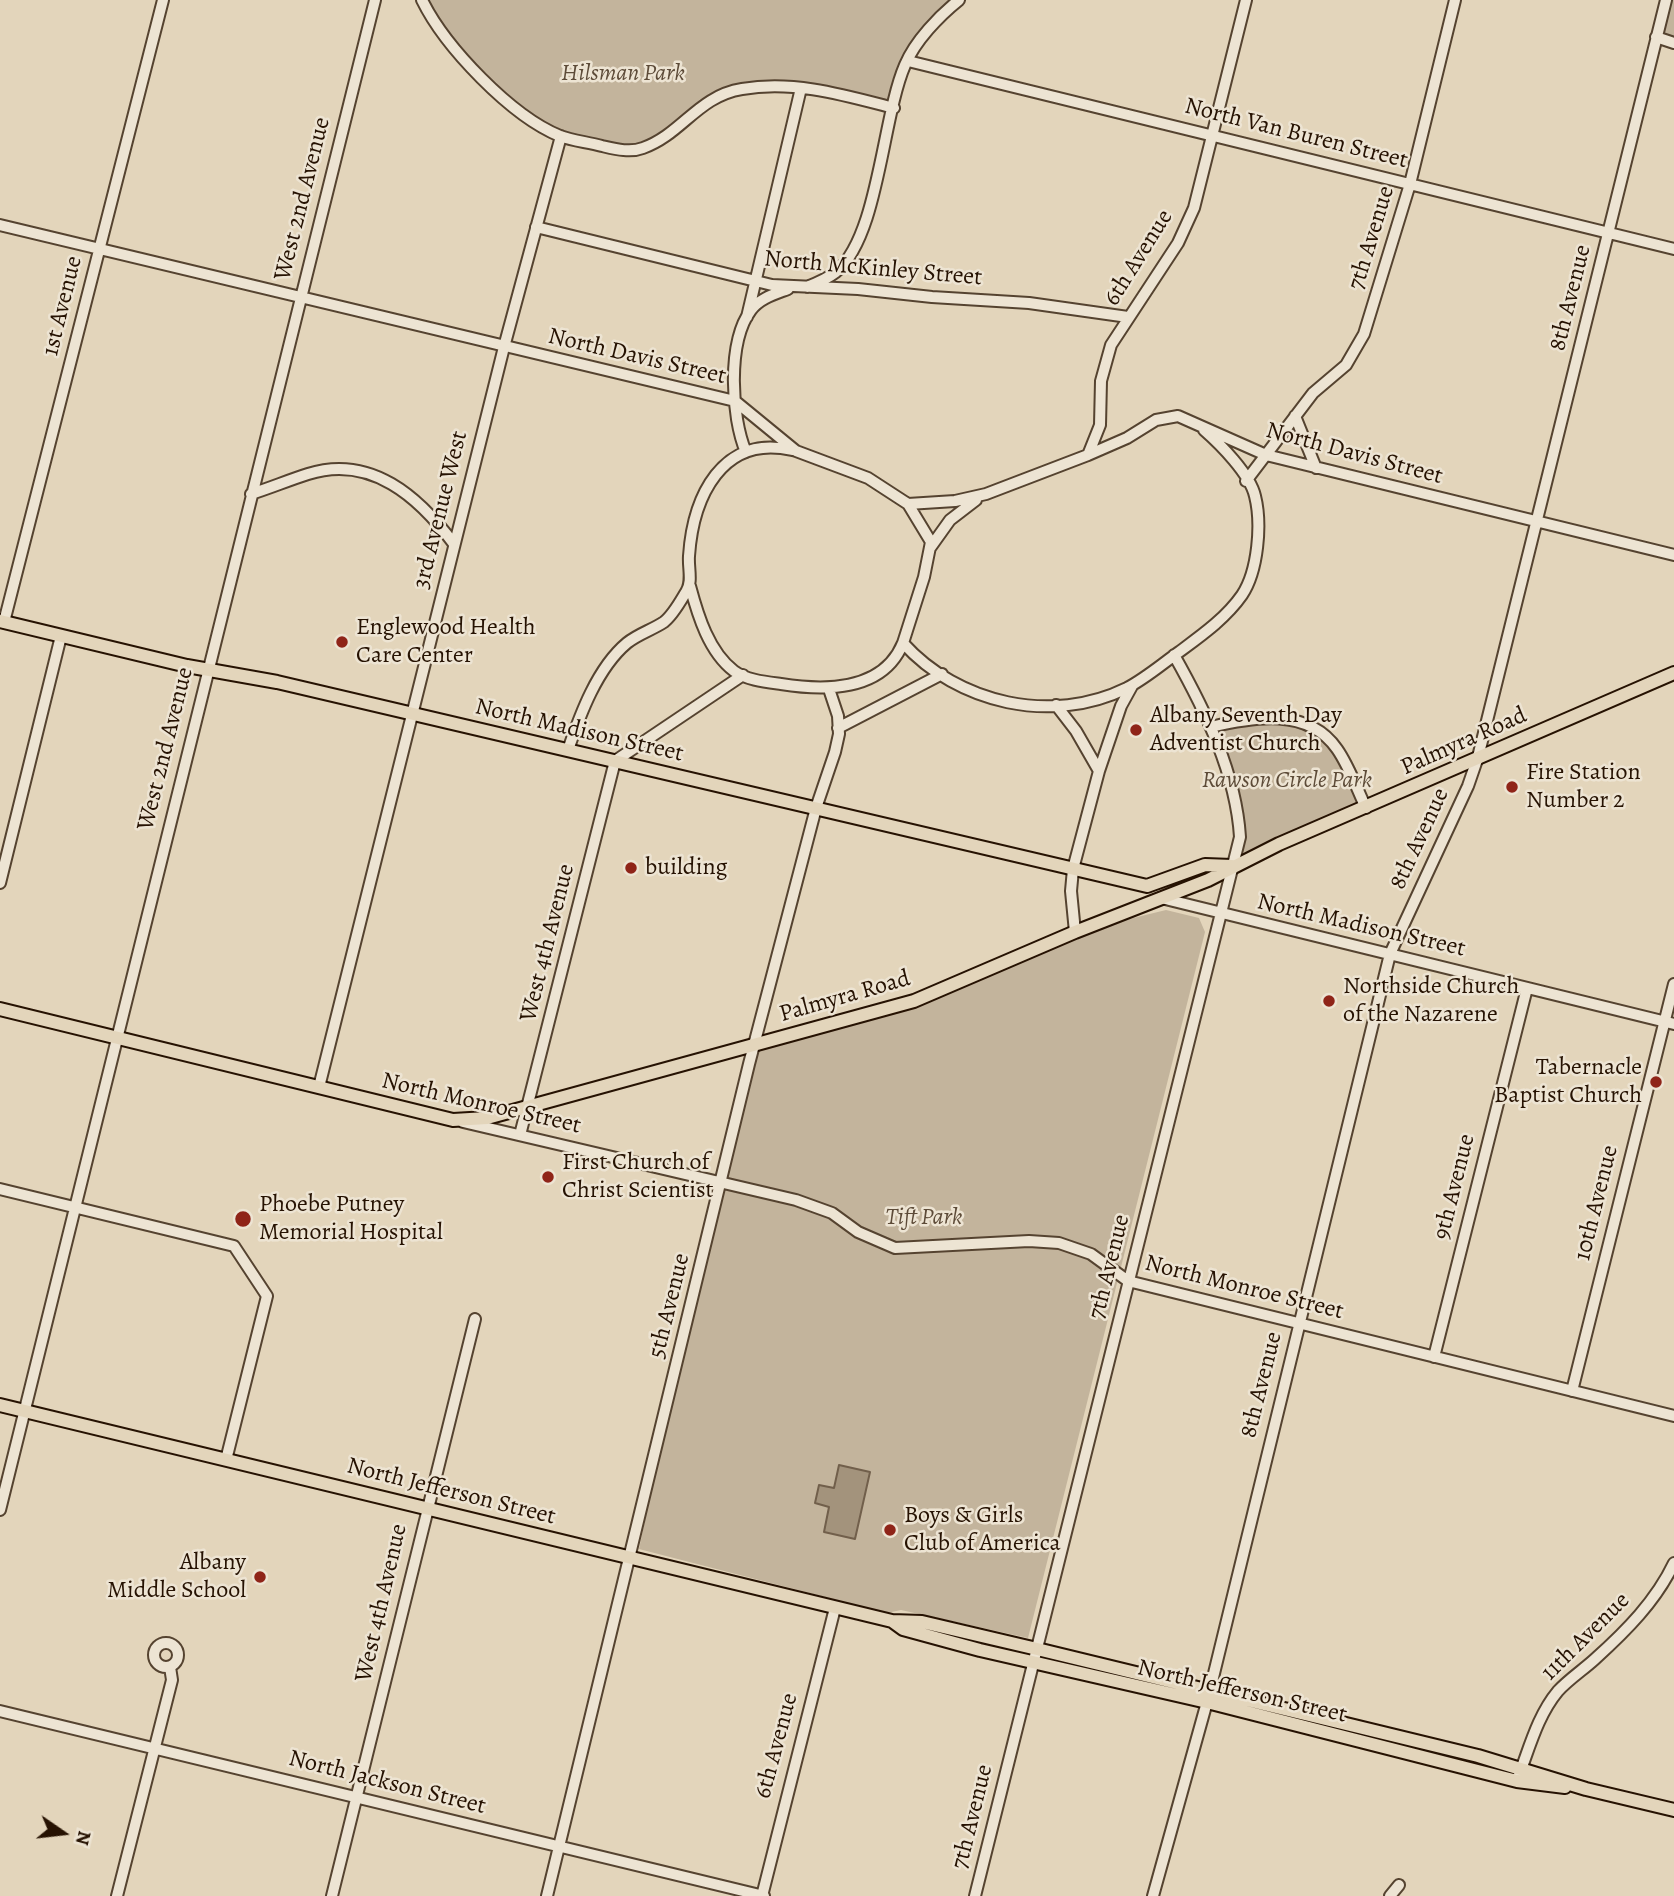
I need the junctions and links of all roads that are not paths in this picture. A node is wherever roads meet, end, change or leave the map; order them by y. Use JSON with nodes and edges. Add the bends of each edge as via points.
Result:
{"nodes":[{"id":1,"x":163,"y":0,"type":"edge"},
{"id":2,"x":375,"y":0,"type":"edge"},
{"id":3,"x":422,"y":0,"type":"edge"},
{"id":4,"x":959,"y":0,"type":"edge"},
{"id":5,"x":1246,"y":0,"type":"edge"},
{"id":6,"x":1455,"y":0,"type":"edge"},
{"id":7,"x":1666,"y":0,"type":"edge"},
{"id":8,"x":1656,"y":37,"type":"junction"},
{"id":9,"x":1674,"y":43,"type":"edge"},
{"id":10,"x":908,"y":61,"type":"junction"},
{"id":11,"x":800,"y":88,"type":"junction"},
{"id":12,"x":894,"y":108,"type":"junction"},
{"id":13,"x":1213,"y":135,"type":"junction"},
{"id":14,"x":561,"y":136,"type":"junction"},
{"id":15,"x":1410,"y":184,"type":"junction"},
{"id":16,"x":0,"y":225,"type":"edge"},
{"id":17,"x":536,"y":228,"type":"junction"},
{"id":18,"x":1609,"y":234,"type":"junction"},
{"id":19,"x":99,"y":249,"type":"junction"},
{"id":20,"x":1674,"y":249,"type":"edge"},
{"id":21,"x":754,"y":281,"type":"junction"},
{"id":22,"x":791,"y":288,"type":"junction"},
{"id":23,"x":805,"y":288,"type":"junction"},
{"id":24,"x":300,"y":297,"type":"junction"},
{"id":25,"x":747,"y":317,"type":"junction"},
{"id":26,"x":1128,"y":317,"type":"junction"},
{"id":27,"x":504,"y":348,"type":"junction"},
{"id":28,"x":735,"y":401,"type":"junction"},
{"id":29,"x":1295,"y":416,"type":"junction"},
{"id":30,"x":1195,"y":422,"type":"junction"},
{"id":31,"x":796,"y":451,"type":"junction"},
{"id":32,"x":746,"y":452,"type":"junction"},
{"id":33,"x":1088,"y":455,"type":"junction"},
{"id":34,"x":1266,"y":455,"type":"junction"},
{"id":35,"x":1315,"y":468,"type":"junction"},
{"id":36,"x":1246,"y":481,"type":"junction"},
{"id":37,"x":251,"y":494,"type":"junction"},
{"id":38,"x":986,"y":494,"type":"junction"},
{"id":39,"x":908,"y":504,"type":"junction"},
{"id":40,"x":1536,"y":524,"type":"junction"},
{"id":41,"x":454,"y":544,"type":"junction"},
{"id":42,"x":930,"y":548,"type":"junction"},
{"id":43,"x":1674,"y":555,"type":"edge"},
{"id":44,"x":690,"y":586,"type":"junction"},
{"id":45,"x":2,"y":621,"type":"edge"},
{"id":46,"x":61,"y":636,"type":"junction"},
{"id":47,"x":903,"y":643,"type":"junction"},
{"id":48,"x":1174,"y":655,"type":"junction"},
{"id":49,"x":208,"y":668,"type":"junction"},
{"id":50,"x":1674,"y":673,"type":"edge"},
{"id":51,"x":942,"y":674,"type":"junction"},
{"id":52,"x":743,"y":676,"type":"junction"},
{"id":53,"x":1133,"y":684,"type":"junction"},
{"id":54,"x":829,"y":689,"type":"junction"},
{"id":55,"x":1056,"y":705,"type":"junction"},
{"id":56,"x":412,"y":714,"type":"junction"},
{"id":57,"x":1211,"y":727,"type":"junction"},
{"id":58,"x":838,"y":728,"type":"junction"},
{"id":59,"x":568,"y":750,"type":"junction"},
{"id":60,"x":1478,"y":757,"type":"junction"},
{"id":61,"x":615,"y":761,"type":"junction"},
{"id":62,"x":1099,"y":771,"type":"junction"},
{"id":63,"x":816,"y":808,"type":"junction"},
{"id":64,"x":1366,"y":808,"type":"junction"},
{"id":65,"x":1232,"y":866,"type":"junction"},
{"id":66,"x":1073,"y":869,"type":"junction"},
{"id":67,"x":0,"y":883,"type":"edge"},
{"id":68,"x":1147,"y":886,"type":"joint"},
{"id":69,"x":1161,"y":898,"type":"junction"},
{"id":70,"x":1220,"y":914,"type":"junction"},
{"id":71,"x":1075,"y":932,"type":"junction"},
{"id":72,"x":1390,"y":954,"type":"junction"},
{"id":73,"x":1674,"y":984,"type":"edge"},
{"id":74,"x":1527,"y":988,"type":"junction"},
{"id":75,"x":0,"y":1009,"type":"edge"},
{"id":76,"x":1669,"y":1023,"type":"edge"},
{"id":77,"x":117,"y":1038,"type":"junction"},
{"id":78,"x":756,"y":1044,"type":"junction"},
{"id":79,"x":319,"y":1087,"type":"junction"},
{"id":80,"x":528,"y":1105,"type":"junction"},
{"id":81,"x":453,"y":1120,"type":"junction"},
{"id":82,"x":520,"y":1135,"type":"junction"},
{"id":83,"x":722,"y":1184,"type":"junction"},
{"id":84,"x":0,"y":1189,"type":"edge"},
{"id":85,"x":75,"y":1207,"type":"junction"},
{"id":86,"x":1128,"y":1281,"type":"junction"},
{"id":87,"x":475,"y":1319,"type":"dead end"},
{"id":88,"x":1298,"y":1324,"type":"junction"},
{"id":89,"x":1434,"y":1357,"type":"junction"},
{"id":90,"x":1573,"y":1391,"type":"junction"},
{"id":91,"x":0,"y":1405,"type":"edge"},
{"id":92,"x":24,"y":1411,"type":"junction"},
{"id":93,"x":1674,"y":1416,"type":"edge"},
{"id":94,"x":226,"y":1460,"type":"junction"},
{"id":95,"x":426,"y":1508,"type":"junction"},
{"id":96,"x":0,"y":1510,"type":"edge"},
{"id":97,"x":629,"y":1556,"type":"junction"},
{"id":98,"x":1674,"y":1563,"type":"edge"},
{"id":99,"x":835,"y":1608,"type":"junction"},
{"id":100,"x":892,"y":1621,"type":"junction"},
{"id":101,"x":1038,"y":1649,"type":"junction"},
{"id":102,"x":1033,"y":1663,"type":"junction"},
{"id":103,"x":170,"y":1667,"type":"dead end"},
{"id":104,"x":1208,"y":1697,"type":"junction"},
{"id":105,"x":0,"y":1711,"type":"edge"},
{"id":106,"x":154,"y":1748,"type":"junction"},
{"id":107,"x":1522,"y":1767,"type":"junction"},
{"id":108,"x":1517,"y":1782,"type":"junction"},
{"id":109,"x":1587,"y":1789,"type":"junction"},
{"id":110,"x":357,"y":1798,"type":"junction"},
{"id":111,"x":1674,"y":1810,"type":"edge"},
{"id":112,"x":559,"y":1846,"type":"junction"},
{"id":113,"x":1399,"y":1885,"type":"dead end"},
{"id":114,"x":117,"y":1896,"type":"edge"},
{"id":115,"x":332,"y":1896,"type":"edge"},
{"id":116,"x":547,"y":1896,"type":"edge"},
{"id":117,"x":763,"y":1896,"type":"edge"},
{"id":118,"x":975,"y":1896,"type":"edge"},
{"id":119,"x":1153,"y":1896,"type":"edge"},
{"id":120,"x":1390,"y":1896,"type":"edge"}],
"edges":[{"from":1,"to":19,"type":"street","name":"1st Avenue"},
{"from":2,"to":24,"type":"street","name":"West 2nd Avenue"},
{"from":3,"to":14,"type":"street","via":[[449,39],[500,95],[519,112]]},
{"from":4,"to":10,"type":"street","via":[[938,19]]},
{"from":5,"to":13,"type":"street","name":"6th Avenue"},
{"from":6,"to":15,"type":"street","name":"7th Avenue"},
{"from":7,"to":8,"type":"street","name":"8th Avenue"},
{"from":8,"to":9,"type":"street"},
{"from":8,"to":18,"type":"street","name":"8th Avenue"},
{"from":10,"to":12,"type":"street"},
{"from":10,"to":13,"type":"street","name":"North Van Buren Street"},
{"from":11,"to":12,"type":"street","via":[[831,91]]},
{"from":11,"to":14,"type":"street","via":[[759,87],[723,93],[637,150]]},
{"from":11,"to":21,"type":"street"},
{"from":12,"to":23,"type":"street","via":[[853,250],[836,272]]},
{"from":13,"to":15,"type":"street","name":"North Van Buren Street"},
{"from":13,"to":26,"type":"street","name":"6th Avenue","via":[[1185,230]]},
{"from":14,"to":17,"type":"street","name":"3rd Avenue West"},
{"from":15,"to":18,"type":"street","name":"North Van Buren Street"},
{"from":15,"to":29,"type":"street","name":"7th Avenue","via":[[1364,334],[1346,365],[1313,393]]},
{"from":16,"to":19,"type":"street","name":"North Davis Street"},
{"from":17,"to":21,"type":"street","name":"North McKinley Street"},
{"from":17,"to":27,"type":"street","name":"3rd Avenue West"},
{"from":18,"to":20,"type":"street","name":"North Van Buren Street"},
{"from":18,"to":40,"type":"street","name":"8th Avenue"},
{"from":19,"to":24,"type":"street","name":"North Davis Street"},
{"from":19,"to":45,"type":"street","name":"1st Avenue"},
{"from":21,"to":22,"type":"street","name":"North McKinley Street"},
{"from":21,"to":25,"type":"street"},
{"from":22,"to":23,"type":"street","name":"North McKinley Street"},
{"from":22,"to":25,"type":"street","via":[[759,302]]},
{"from":23,"to":26,"type":"street","name":"North McKinley Street","via":[[1029,303]]},
{"from":24,"to":27,"type":"street","name":"North Davis Street"},
{"from":24,"to":37,"type":"street","name":"West 2nd Avenue"},
{"from":25,"to":28,"type":"street","via":[[734,365]]},
{"from":26,"to":33,"type":"street","name":"6th Avenue","via":[[1105,364],[1100,425]]},
{"from":27,"to":28,"type":"street","name":"North Davis Street"},
{"from":27,"to":41,"type":"street","name":"3rd Avenue West"},
{"from":28,"to":31,"type":"street","name":"North Davis Street"},
{"from":28,"to":32,"type":"street","via":[[738,433]]},
{"from":29,"to":34,"type":"street","name":"7th Avenue"},
{"from":29,"to":35,"type":"street"},
{"from":30,"to":33,"type":"street","name":"North Davis Street","via":[[1178,416],[1156,420]]},
{"from":30,"to":34,"type":"street","name":"North Davis Street"},
{"from":30,"to":36,"type":"street","via":[[1224,448]]},
{"from":31,"to":32,"type":"street","via":[[769,447]]},
{"from":31,"to":39,"type":"street","name":"North Davis Street","via":[[868,478]]},
{"from":32,"to":44,"type":"street","via":[[718,471],[702,496],[691,536]]},
{"from":33,"to":38,"type":"street","name":"North Davis Street"},
{"from":34,"to":35,"type":"street","name":"North Davis Street"},
{"from":34,"to":36,"type":"street","name":"7th Avenue"},
{"from":35,"to":40,"type":"street","name":"North Davis Street"},
{"from":36,"to":48,"type":"street","via":[[1255,494],[1257,534],[1244,592],[1222,618]]},
{"from":37,"to":41,"type":"street","via":[[325,470],[364,472],[406,491]]},
{"from":37,"to":49,"type":"street","name":"West 2nd Avenue"},
{"from":38,"to":39,"type":"street","name":"North Davis Street"},
{"from":38,"to":42,"type":"street","via":[[950,520]]},
{"from":39,"to":42,"type":"street","via":[[931,541]]},
{"from":40,"to":43,"type":"street","name":"North Davis Street"},
{"from":40,"to":60,"type":"street","name":"8th Avenue"},
{"from":41,"to":56,"type":"street","name":"3rd Avenue West"},
{"from":42,"to":47,"type":"street"},
{"from":44,"to":52,"type":"street","via":[[713,646],[724,663]]},
{"from":44,"to":59,"type":"street","via":[[666,621],[626,644],[606,666]]},
{"from":45,"to":46,"type":"main road","name":"North Madison Street"},
{"from":46,"to":49,"type":"main road","name":"North Madison Street"},
{"from":46,"to":67,"type":"street"},
{"from":47,"to":51,"type":"street"},
{"from":47,"to":54,"type":"street","via":[[888,666],[854,684]]},
{"from":48,"to":53,"type":"street"},
{"from":48,"to":57,"type":"street","name":"7th Avenue"},
{"from":49,"to":56,"type":"main road","name":"North Madison Street"},
{"from":49,"to":77,"type":"street","name":"West 2nd Avenue"},
{"from":50,"to":60,"type":"main road","name":"Palmyra Road"},
{"from":51,"to":55,"type":"street","via":[[964,690],[1001,703]]},
{"from":51,"to":58,"type":"street"},
{"from":52,"to":54,"type":"street"},
{"from":52,"to":61,"type":"street"},
{"from":53,"to":55,"type":"street"},
{"from":53,"to":62,"type":"street"},
{"from":54,"to":58,"type":"street","name":"5th Avenue"},
{"from":55,"to":62,"type":"street"},
{"from":56,"to":59,"type":"main road","name":"North Madison Street"},
{"from":56,"to":79,"type":"street","name":"3rd Avenue West"},
{"from":57,"to":64,"type":"street","via":[[1267,718],[1301,722],[1326,736],[1338,750]]},
{"from":57,"to":65,"type":"street","name":"7th Avenue","via":[[1240,833]]},
{"from":58,"to":63,"type":"street","name":"5th Avenue"},
{"from":59,"to":61,"type":"main road","name":"North Madison Street"},
{"from":60,"to":64,"type":"main road","name":"Palmyra Road"},
{"from":60,"to":72,"type":"street","name":"8th Avenue"},
{"from":61,"to":63,"type":"main road","name":"North Madison Street"},
{"from":61,"to":80,"type":"street","name":"West 4th Avenue"},
{"from":62,"to":66,"type":"street"},
{"from":63,"to":66,"type":"main road","name":"North Madison Street"},
{"from":63,"to":78,"type":"street","name":"5th Avenue"},
{"from":64,"to":65,"type":"main road","name":"Palmyra Road"},
{"from":65,"to":68,"type":"main road","name":"Palmyra Road","via":[[1205,865]]},
{"from":65,"to":69,"type":"main road","name":"Palmyra Road"},
{"from":65,"to":70,"type":"street","name":"7th Avenue"},
{"from":66,"to":68,"type":"main road","name":"North Madison Street"},
{"from":66,"to":71,"type":"street"},
{"from":69,"to":70,"type":"street","name":"North Madison Street"},
{"from":69,"to":71,"type":"main road","name":"Palmyra Road"},
{"from":70,"to":72,"type":"street","name":"North Madison Street"},
{"from":70,"to":86,"type":"street","name":"7th Avenue"},
{"from":71,"to":78,"type":"main road","name":"Palmyra Road","via":[[914,1000]]},
{"from":72,"to":74,"type":"street","name":"North Madison Street"},
{"from":72,"to":88,"type":"street","name":"8th Avenue"},
{"from":73,"to":76,"type":"street","name":"10th Avenue"},
{"from":74,"to":76,"type":"street","name":"North Madison Street"},
{"from":74,"to":89,"type":"street","name":"9th Avenue"},
{"from":75,"to":77,"type":"main road","name":"North Monroe Street"},
{"from":76,"to":90,"type":"street","name":"10th Avenue"},
{"from":77,"to":79,"type":"main road","name":"North Monroe Street"},
{"from":77,"to":85,"type":"street","name":"West 2nd Avenue"},
{"from":78,"to":80,"type":"main road","name":"Palmyra Road"},
{"from":78,"to":83,"type":"street","name":"5th Avenue"},
{"from":79,"to":81,"type":"main road","name":"North Monroe Street"},
{"from":80,"to":81,"type":"main road","name":"Palmyra Road","via":[[487,1118]]},
{"from":80,"to":82,"type":"street","name":"West 4th Avenue"},
{"from":81,"to":82,"type":"street","name":"North Monroe Street"},
{"from":82,"to":83,"type":"street","name":"North Monroe Street"},
{"from":83,"to":86,"type":"street","name":"North Monroe Street","via":[[816,1206],[874,1241],[895,1248],[1059,1243],[1091,1254]]},
{"from":83,"to":97,"type":"street","name":"5th Avenue"},
{"from":84,"to":85,"type":"street"},
{"from":85,"to":92,"type":"street","name":"West 2nd Avenue"},
{"from":85,"to":94,"type":"street","via":[[234,1246],[254,1274],[267,1296]]},
{"from":86,"to":88,"type":"street","name":"North Monroe Street"},
{"from":86,"to":101,"type":"street","name":"7th Avenue"},
{"from":87,"to":95,"type":"street","name":"West 4th Avenue"},
{"from":88,"to":89,"type":"street","name":"North Monroe Street"},
{"from":88,"to":104,"type":"street","name":"8th Avenue"},
{"from":89,"to":90,"type":"street","name":"North Monroe Street"},
{"from":90,"to":93,"type":"street","name":"North Monroe Street"},
{"from":91,"to":92,"type":"main road","name":"North Jefferson Street"},
{"from":92,"to":94,"type":"main road","name":"North Jefferson Street"},
{"from":92,"to":96,"type":"street","name":"West 2nd Avenue"},
{"from":94,"to":95,"type":"main road","name":"North Jefferson Street"},
{"from":95,"to":97,"type":"main road","name":"North Jefferson Street"},
{"from":95,"to":110,"type":"street","name":"West 4th Avenue"},
{"from":97,"to":99,"type":"main road","name":"North Jefferson Street"},
{"from":97,"to":112,"type":"street","name":"5th Avenue"},
{"from":98,"to":107,"type":"street","name":"11th Avenue","via":[[1627,1629],[1552,1700]]},
{"from":99,"to":100,"type":"main road","name":"North Jefferson Street"},
{"from":99,"to":117,"type":"street","name":"6th Avenue"},
{"from":100,"to":101,"type":"main road","name":"North Jefferson Street","via":[[922,1622]]},
{"from":100,"to":102,"type":"main road","name":"North Jefferson Street","via":[[920,1634]]},
{"from":101,"to":102,"type":"street","name":"7th Avenue"},
{"from":101,"to":104,"type":"main road","name":"North Jefferson Street"},
{"from":102,"to":104,"type":"main road","name":"North Jefferson Street"},
{"from":102,"to":118,"type":"street","name":"7th Avenue"},
{"from":103,"to":106,"type":"street","via":[[172,1680]]},
{"from":104,"to":107,"type":"main road","name":"North Jefferson Street"},
{"from":104,"to":108,"type":"main road","name":"North Jefferson Street"},
{"from":104,"to":119,"type":"street","name":"8th Avenue"},
{"from":105,"to":106,"type":"street","name":"North Jackson Street"},
{"from":106,"to":110,"type":"street","name":"North Jackson Street"},
{"from":106,"to":114,"type":"street"},
{"from":107,"to":108,"type":"street","name":"11th Avenue"},
{"from":107,"to":109,"type":"main road","name":"North Jefferson Street"},
{"from":108,"to":109,"type":"main road","name":"North Jefferson Street"},
{"from":109,"to":111,"type":"main road","name":"North Jefferson Street"},
{"from":110,"to":112,"type":"street","name":"North Jackson Street"},
{"from":110,"to":115,"type":"street","name":"West 4th Avenue"},
{"from":112,"to":116,"type":"street","name":"5th Avenue"},
{"from":112,"to":117,"type":"street","name":"North Jackson Street"},
{"from":113,"to":120,"type":"street"}]}
